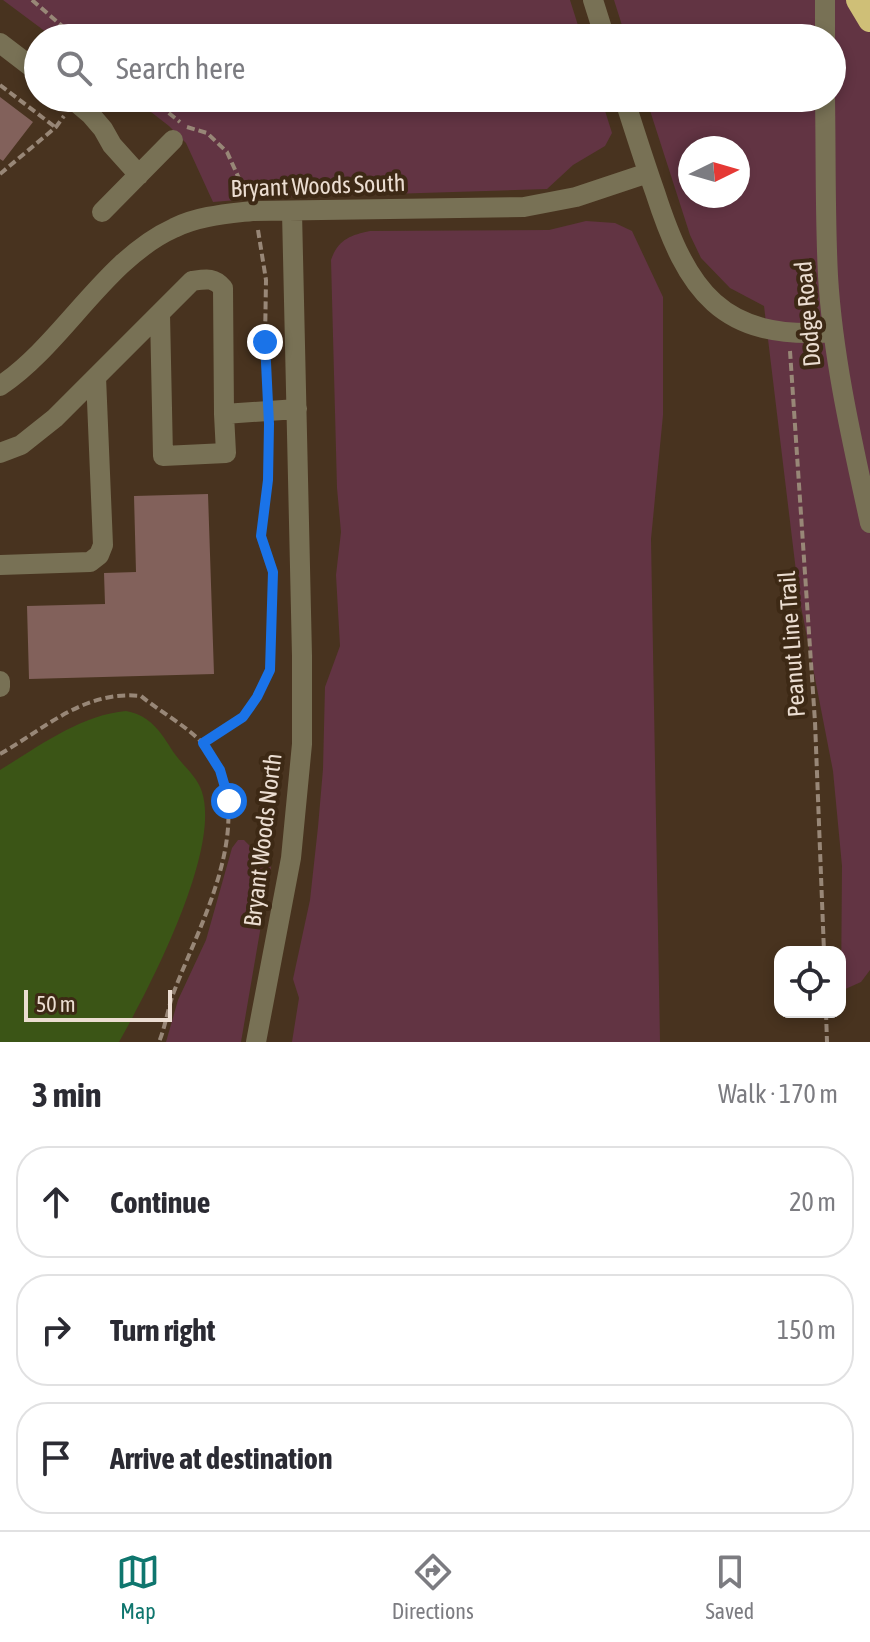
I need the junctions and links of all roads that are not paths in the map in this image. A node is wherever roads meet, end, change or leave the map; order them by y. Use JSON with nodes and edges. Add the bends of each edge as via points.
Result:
{"nodes":[{"id":1,"x":593,"y":0,"type":"edge"},
{"id":2,"x":825,"y":0,"type":"edge"},
{"id":3,"x":601,"y":24,"type":"edge"},
{"id":4,"x":825,"y":24,"type":"edge"},
{"id":5,"x":0,"y":43,"type":"edge"},
{"id":6,"x":24,"y":61,"type":"edge"},
{"id":7,"x":84,"y":112,"type":"edge"},
{"id":8,"x":628,"y":112,"type":"edge"},
{"id":9,"x":825,"y":112,"type":"edge"},
{"id":10,"x":173,"y":140,"type":"dead end"},
{"id":11,"x":648,"y":173,"type":"junction"},
{"id":12,"x":139,"y":175,"type":"junction"},
{"id":13,"x":102,"y":212,"type":"dead end"},
{"id":14,"x":292,"y":212,"type":"junction"},
{"id":15,"x":160,"y":314,"type":"junction"},
{"id":16,"x":833,"y":332,"type":"junction"},
{"id":17,"x":96,"y":377,"type":"junction"},
{"id":18,"x":0,"y":386,"type":"edge"},
{"id":19,"x":297,"y":409,"type":"junction"},
{"id":20,"x":224,"y":414,"type":"junction"},
{"id":21,"x":0,"y":453,"type":"edge"},
{"id":22,"x":870,"y":523,"type":"edge"},
{"id":23,"x":0,"y":565,"type":"edge"},
{"id":24,"x":0,"y":681,"type":"edge"},
{"id":25,"x":0,"y":687,"type":"edge"},
{"id":26,"x":256,"y":1042,"type":"edge"}],
"edges":[{"from":1,"to":3,"type":"street"},
{"from":2,"to":4,"type":"street"},
{"from":5,"to":6,"type":"street"},
{"from":7,"to":12,"type":"street"},
{"from":8,"to":11,"type":"street"},
{"from":9,"to":16,"type":"street","name":"Dodge Road"},
{"from":10,"to":12,"type":"street"},
{"from":11,"to":14,"type":"street","name":"Bryant Woods South","via":[[543,205]]},
{"from":11,"to":16,"type":"street","via":[[676,251],[698,288],[736,317],[765,329]]},
{"from":12,"to":13,"type":"street"},
{"from":14,"to":18,"type":"street","name":"Bryant Woods South","via":[[219,215],[159,236]]},
{"from":14,"to":19,"type":"street","name":"Bryant Woods North"},
{"from":15,"to":17,"type":"street"},
{"from":15,"to":20,"type":"street","via":[[192,281],[217,281],[223,288]]},
{"from":15,"to":20,"type":"street","via":[[163,456],[226,453]]},
{"from":16,"to":22,"type":"street","name":"Dodge Road"},
{"from":17,"to":21,"type":"street","via":[[21,445]]},
{"from":17,"to":23,"type":"street","via":[[103,545],[99,555],[90,562]]},
{"from":19,"to":20,"type":"street"},
{"from":19,"to":26,"type":"street","name":"Bryant Woods North","via":[[302,744],[291,858]]},
{"from":24,"to":25,"type":"street"}]}
